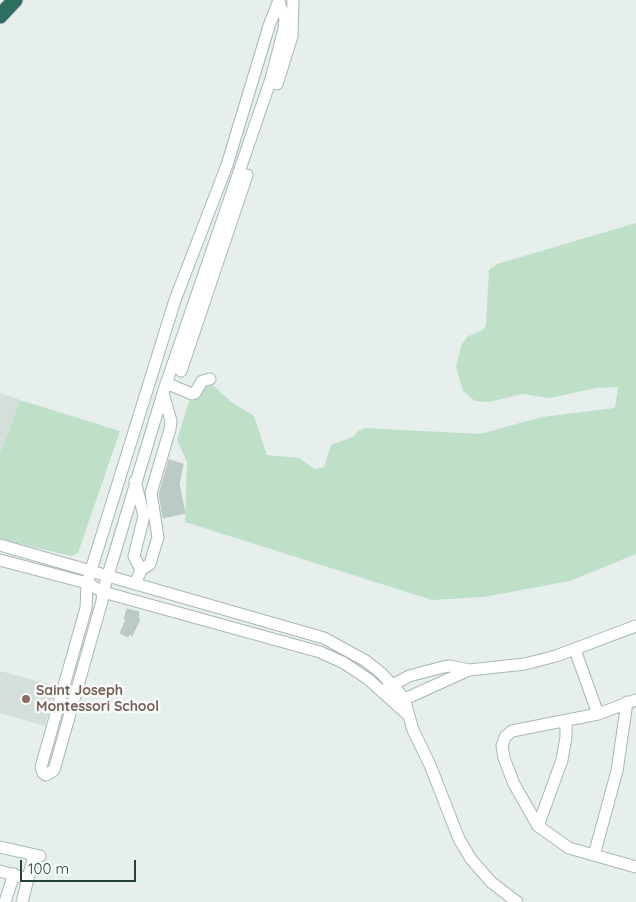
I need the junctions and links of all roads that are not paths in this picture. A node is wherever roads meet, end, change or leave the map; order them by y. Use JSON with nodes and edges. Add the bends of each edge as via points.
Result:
{"nodes":[{"id":1,"x":15,"y":0,"type":"edge"},
{"id":2,"x":293,"y":0,"type":"edge"},
{"id":3,"x":279,"y":1,"type":"edge"},
{"id":4,"x":0,"y":16,"type":"edge"},
{"id":5,"x":231,"y":152,"type":"junction"},
{"id":6,"x":245,"y":157,"type":"junction"},
{"id":7,"x":227,"y":165,"type":"junction"},
{"id":8,"x":241,"y":170,"type":"junction"},
{"id":9,"x":181,"y":371,"type":"dead end"},
{"id":10,"x":210,"y":378,"type":"dead end"},
{"id":11,"x":164,"y":388,"type":"junction"},
{"id":12,"x":120,"y":474,"type":"junction"},
{"id":13,"x":135,"y":481,"type":"junction"},
{"id":14,"x":0,"y":545,"type":"edge"},
{"id":15,"x":0,"y":560,"type":"edge"},
{"id":16,"x":141,"y":570,"type":"junction"},
{"id":17,"x":90,"y":571,"type":"junction"},
{"id":18,"x":107,"y":577,"type":"junction"},
{"id":19,"x":87,"y":583,"type":"junction"},
{"id":20,"x":135,"y":584,"type":"junction"},
{"id":21,"x":103,"y":592,"type":"junction"},
{"id":22,"x":281,"y":625,"type":"junction"},
{"id":23,"x":636,"y":626,"type":"edge"},
{"id":24,"x":276,"y":641,"type":"junction"},
{"id":25,"x":575,"y":650,"type":"junction"},
{"id":26,"x":469,"y":670,"type":"junction"},
{"id":27,"x":387,"y":688,"type":"junction"},
{"id":28,"x":399,"y":701,"type":"junction"},
{"id":29,"x":631,"y":701,"type":"edge"},
{"id":30,"x":598,"y":714,"type":"junction"},
{"id":31,"x":566,"y":722,"type":"junction"},
{"id":32,"x":538,"y":826,"type":"junction"},
{"id":33,"x":0,"y":847,"type":"edge"},
{"id":34,"x":594,"y":855,"type":"junction"},
{"id":35,"x":636,"y":867,"type":"edge"},
{"id":36,"x":0,"y":871,"type":"edge"},
{"id":37,"x":14,"y":874,"type":"junction"},
{"id":38,"x":28,"y":878,"type":"junction"},
{"id":39,"x":4,"y":896,"type":"edge"},
{"id":40,"x":22,"y":902,"type":"edge"},
{"id":41,"x":517,"y":902,"type":"edge"}],
"edges":[{"from":1,"to":4,"type":"highway"},
{"from":2,"to":9,"type":"street","via":[[292,36]]},
{"from":3,"to":5,"type":"street","via":[[268,26]]},
{"from":3,"to":6,"type":"street","via":[[285,19],[284,29]]},
{"from":5,"to":6,"type":"street"},
{"from":5,"to":7,"type":"street"},
{"from":6,"to":8,"type":"street"},
{"from":7,"to":8,"type":"street"},
{"from":7,"to":12,"type":"street","via":[[175,300]]},
{"from":8,"to":11,"type":"street"},
{"from":10,"to":11,"type":"street","via":[[202,381],[195,394]]},
{"from":11,"to":13,"type":"street"},
{"from":11,"to":16,"type":"street","via":[[171,421],[151,493],[158,537],[150,564]]},
{"from":12,"to":13,"type":"street"},
{"from":12,"to":17,"type":"street"},
{"from":13,"to":16,"type":"street","via":[[144,516],[134,556]]},
{"from":13,"to":18,"type":"street"},
{"from":14,"to":17,"type":"street"},
{"from":15,"to":19,"type":"street"},
{"from":16,"to":20,"type":"street"},
{"from":17,"to":18,"type":"street"},
{"from":17,"to":19,"type":"street"},
{"from":18,"to":20,"type":"street"},
{"from":18,"to":21,"type":"street"},
{"from":19,"to":21,"type":"street"},
{"from":19,"to":21,"type":"street","via":[[86,608],[41,767],[46,775],[54,770]]},
{"from":20,"to":22,"type":"street"},
{"from":21,"to":24,"type":"street"},
{"from":22,"to":24,"type":"street"},
{"from":22,"to":27,"type":"street","via":[[324,638],[351,652],[381,673]]},
{"from":23,"to":25,"type":"street"},
{"from":24,"to":27,"type":"street","via":[[320,652]]},
{"from":25,"to":26,"type":"street","via":[[525,664]]},
{"from":25,"to":30,"type":"street"},
{"from":26,"to":27,"type":"street","via":[[443,666],[409,676]]},
{"from":26,"to":28,"type":"street"},
{"from":27,"to":28,"type":"street"},
{"from":28,"to":41,"type":"street","via":[[408,714],[471,859],[491,882]]},
{"from":29,"to":30,"type":"street"},
{"from":29,"to":34,"type":"street","via":[[617,771]]},
{"from":30,"to":31,"type":"street"},
{"from":31,"to":32,"type":"street","via":[[562,760]]},
{"from":31,"to":32,"type":"street","via":[[512,732],[505,737],[502,746],[514,784]]},
{"from":32,"to":34,"type":"street","via":[[569,848]]},
{"from":33,"to":38,"type":"street","via":[[38,856]]},
{"from":34,"to":35,"type":"street"},
{"from":36,"to":37,"type":"street"},
{"from":37,"to":38,"type":"street"},
{"from":37,"to":39,"type":"street"},
{"from":38,"to":40,"type":"street"}]}
